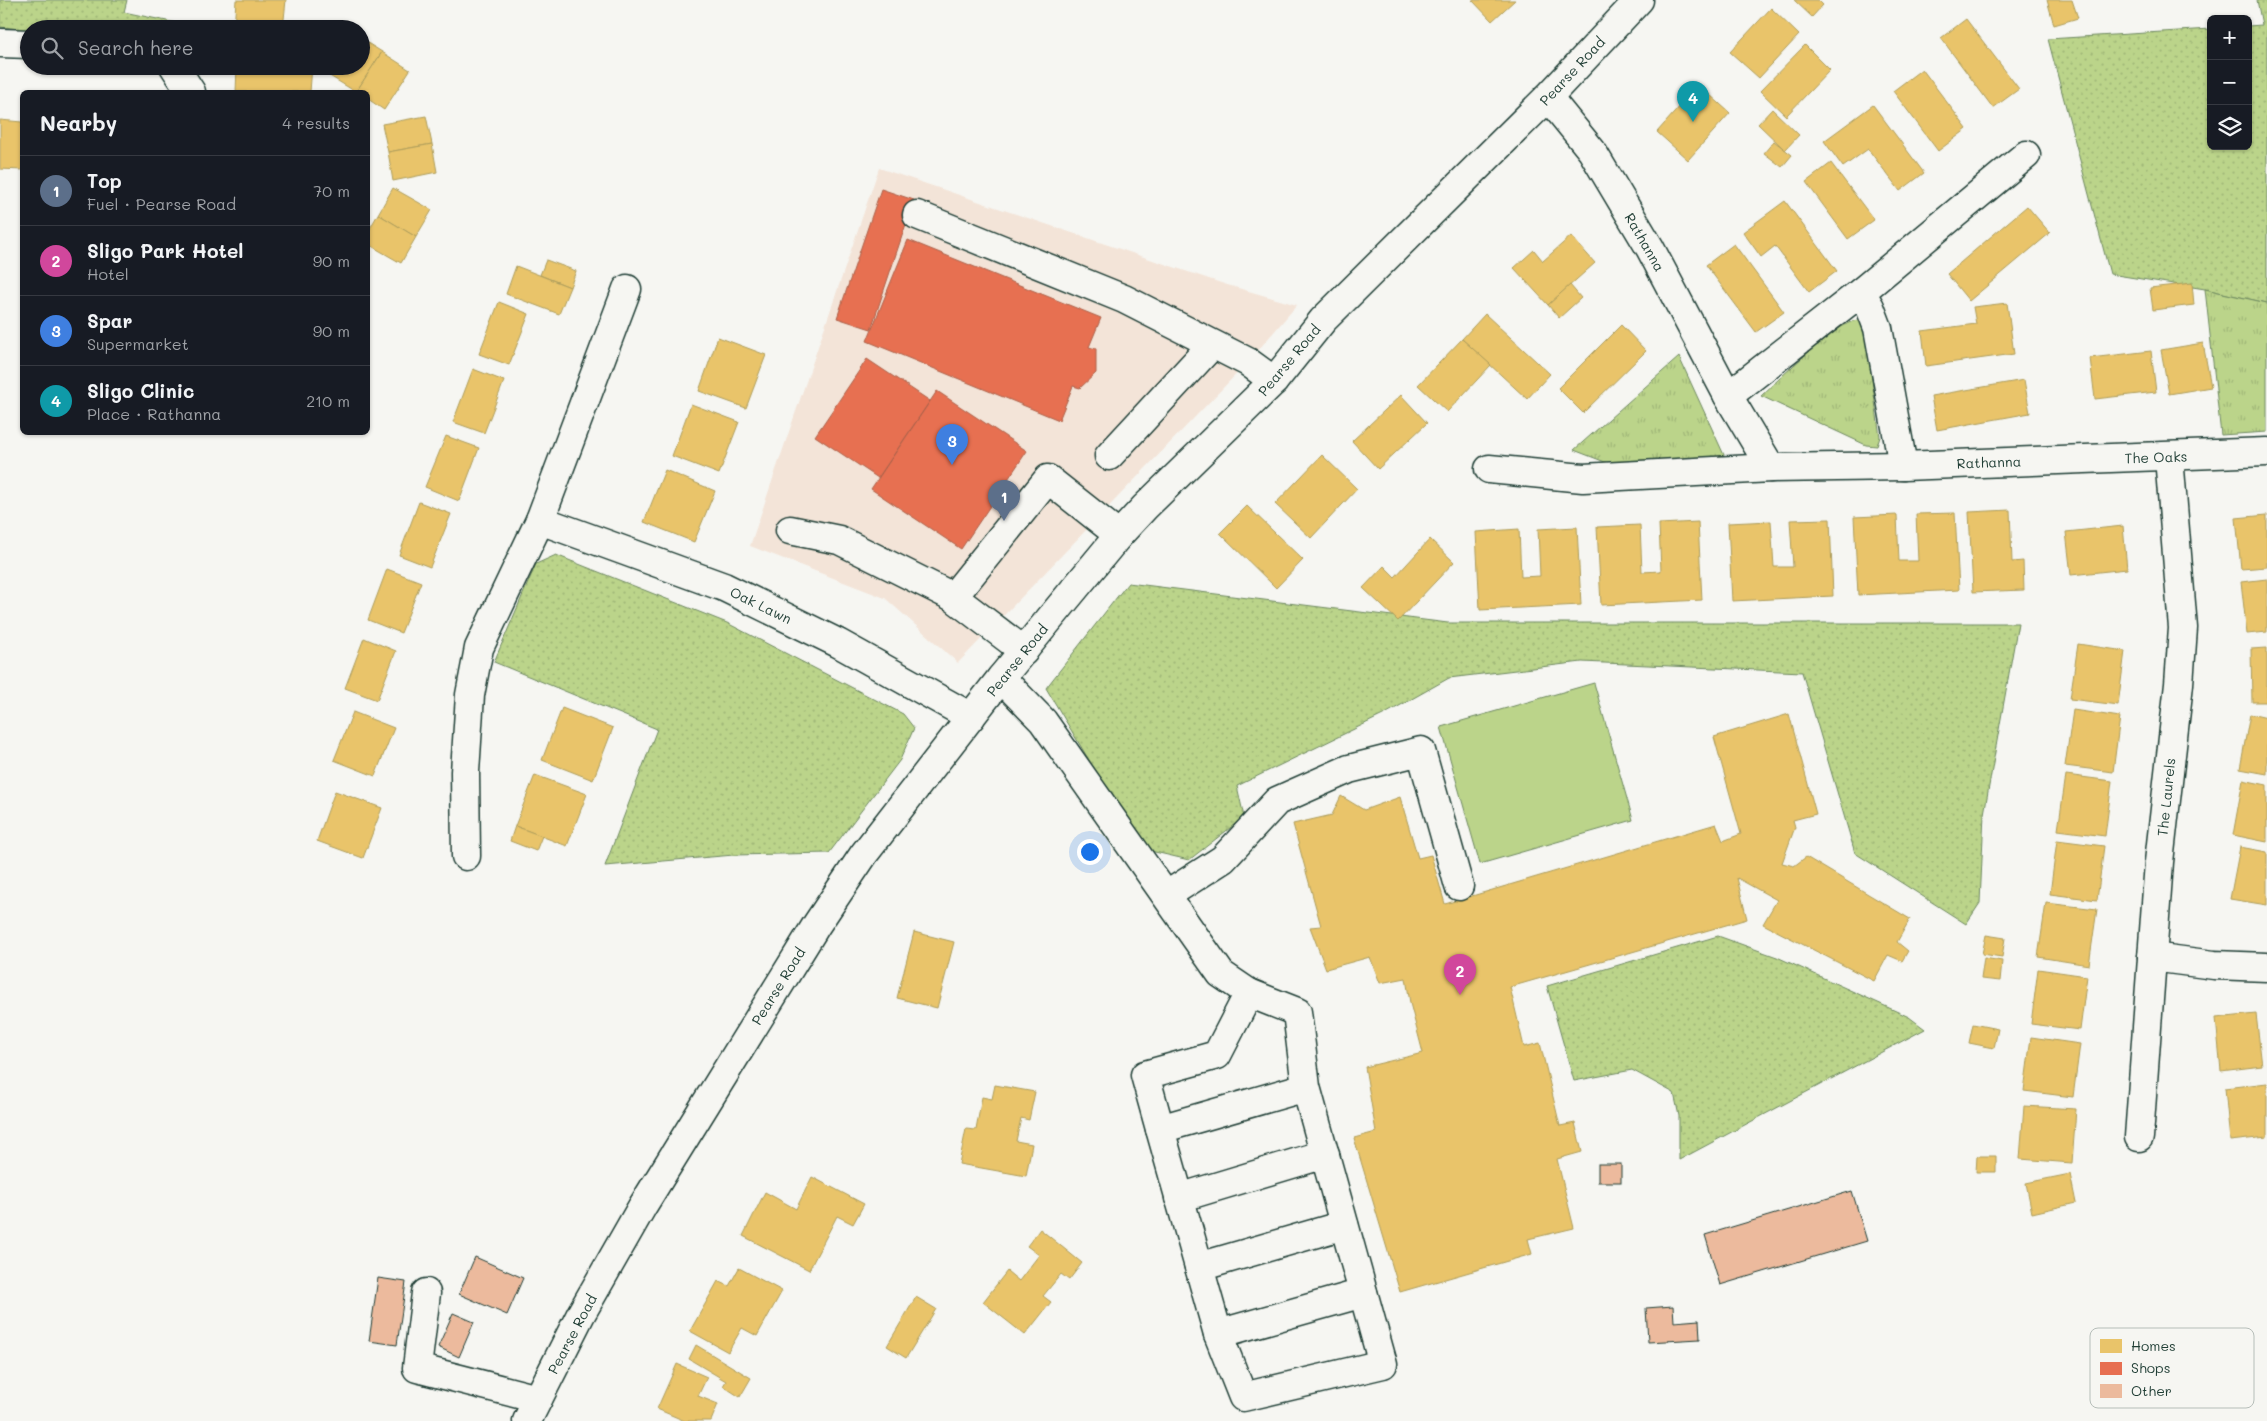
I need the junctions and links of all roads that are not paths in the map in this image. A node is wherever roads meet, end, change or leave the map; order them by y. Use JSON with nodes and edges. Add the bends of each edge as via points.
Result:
{"nodes":[{"id":1,"x":1639,"y":0,"type":"edge"},
{"id":2,"x":0,"y":43,"type":"edge"},
{"id":3,"x":20,"y":44,"type":"edge"},
{"id":4,"x":180,"y":75,"type":"edge"},
{"id":5,"x":190,"y":90,"type":"edge"},
{"id":6,"x":1548,"y":98,"type":"junction"},
{"id":7,"x":2026,"y":155,"type":"dead end"},
{"id":8,"x":916,"y":215,"type":"dead end"},
{"id":9,"x":627,"y":289,"type":"dead end"},
{"id":10,"x":1861,"y":292,"type":"junction"},
{"id":11,"x":1212,"y":345,"type":"junction"},
{"id":12,"x":1274,"y":381,"type":"junction"},
{"id":13,"x":1728,"y":396,"type":"junction"},
{"id":14,"x":2267,"y":452,"type":"edge"},
{"id":15,"x":1109,"y":456,"type":"dead end"},
{"id":16,"x":2169,"y":456,"type":"junction"},
{"id":17,"x":2046,"y":460,"type":"joint"},
{"id":18,"x":1903,"y":466,"type":"junction"},
{"id":19,"x":1771,"y":468,"type":"junction"},
{"id":20,"x":1490,"y":469,"type":"dead end"},
{"id":21,"x":540,"y":520,"type":"junction"},
{"id":22,"x":790,"y":530,"type":"dead end"},
{"id":23,"x":1119,"y":535,"type":"junction"},
{"id":24,"x":953,"y":597,"type":"junction"},
{"id":25,"x":1024,"y":650,"type":"junction"},
{"id":26,"x":1001,"y":678,"type":"junction"},
{"id":27,"x":971,"y":717,"type":"junction"},
{"id":28,"x":466,"y":856,"type":"dead end"},
{"id":29,"x":1459,"y":886,"type":"dead end"},
{"id":30,"x":1167,"y":895,"type":"junction"},
{"id":31,"x":2152,"y":958,"type":"junction"},
{"id":32,"x":2267,"y":967,"type":"edge"},
{"id":33,"x":1249,"y":993,"type":"junction"},
{"id":34,"x":1306,"y":1087,"type":"junction"},
{"id":35,"x":1160,"y":1129,"type":"junction"},
{"id":36,"x":2139,"y":1137,"type":"dead end"},
{"id":37,"x":1325,"y":1154,"type":"junction"},
{"id":38,"x":1179,"y":1198,"type":"junction"},
{"id":39,"x":1344,"y":1225,"type":"junction"},
{"id":40,"x":1198,"y":1267,"type":"junction"},
{"id":41,"x":426,"y":1293,"type":"dead end"},
{"id":42,"x":1362,"y":1293,"type":"junction"},
{"id":43,"x":1218,"y":1334,"type":"junction"},
{"id":44,"x":533,"y":1410,"type":"edge"}],
"edges":[{"from":1,"to":6,"type":"street","name":"Pearse Road"},
{"from":2,"to":3,"type":"street"},
{"from":4,"to":5,"type":"street"},
{"from":6,"to":12,"type":"street","name":"Pearse Road","via":[[1323,320]]},
{"from":6,"to":13,"type":"street","name":"Rathanna","via":[[1592,151],[1650,248]]},
{"from":7,"to":10,"type":"street"},
{"from":8,"to":11,"type":"street","via":[[1124,299]]},
{"from":9,"to":21,"type":"street"},
{"from":10,"to":13,"type":"street"},
{"from":10,"to":18,"type":"street","via":[[1878,328]]},
{"from":11,"to":12,"type":"street","via":[[1248,362]]},
{"from":11,"to":15,"type":"street"},
{"from":12,"to":23,"type":"street","name":"Pearse Road"},
{"from":13,"to":19,"type":"street","name":"Rathanna"},
{"from":14,"to":16,"type":"street","name":"The Oaks"},
{"from":16,"to":17,"type":"street","name":"The Oaks"},
{"from":16,"to":31,"type":"street","name":"The Laurels","via":[[2182,628]]},
{"from":17,"to":18,"type":"street","name":"Rathanna"},
{"from":18,"to":19,"type":"street","name":"Rathanna"},
{"from":19,"to":20,"type":"street","name":"Rathanna","via":[[1583,478]]},
{"from":21,"to":27,"type":"street","name":"Oak Lawn","via":[[724,587],[838,643]]},
{"from":21,"to":28,"type":"street","via":[[479,648],[470,695],[465,772]]},
{"from":22,"to":24,"type":"street","via":[[839,540]]},
{"from":23,"to":24,"type":"street","via":[[1048,479]]},
{"from":23,"to":25,"type":"street","name":"Pearse Road"},
{"from":24,"to":25,"type":"street"},
{"from":25,"to":26,"type":"street","name":"Pearse Road"},
{"from":26,"to":27,"type":"street","name":"Pearse Road"},
{"from":26,"to":30,"type":"street","via":[[1043,721]]},
{"from":27,"to":44,"type":"street","name":"Pearse Road","via":[[864,854],[817,924],[642,1207],[581,1314]]},
{"from":29,"to":30,"type":"street","via":[[1421,751],[1349,768],[1277,802],[1222,859]]},
{"from":30,"to":33,"type":"street","via":[[1221,974]]},
{"from":31,"to":32,"type":"street"},
{"from":31,"to":36,"type":"street","name":"The Laurels"},
{"from":33,"to":34,"type":"street","via":[[1297,1012]]},
{"from":33,"to":35,"type":"street","via":[[1217,1055],[1145,1076]]},
{"from":34,"to":35,"type":"street"},
{"from":34,"to":37,"type":"street"},
{"from":35,"to":38,"type":"street"},
{"from":37,"to":38,"type":"street"},
{"from":37,"to":39,"type":"street"},
{"from":38,"to":40,"type":"street"},
{"from":39,"to":40,"type":"street"},
{"from":39,"to":42,"type":"street"},
{"from":40,"to":43,"type":"street"},
{"from":41,"to":44,"type":"street","via":[[417,1368]]},
{"from":42,"to":43,"type":"street"},
{"from":42,"to":43,"type":"street","via":[[1383,1364],[1243,1397]]}]}
